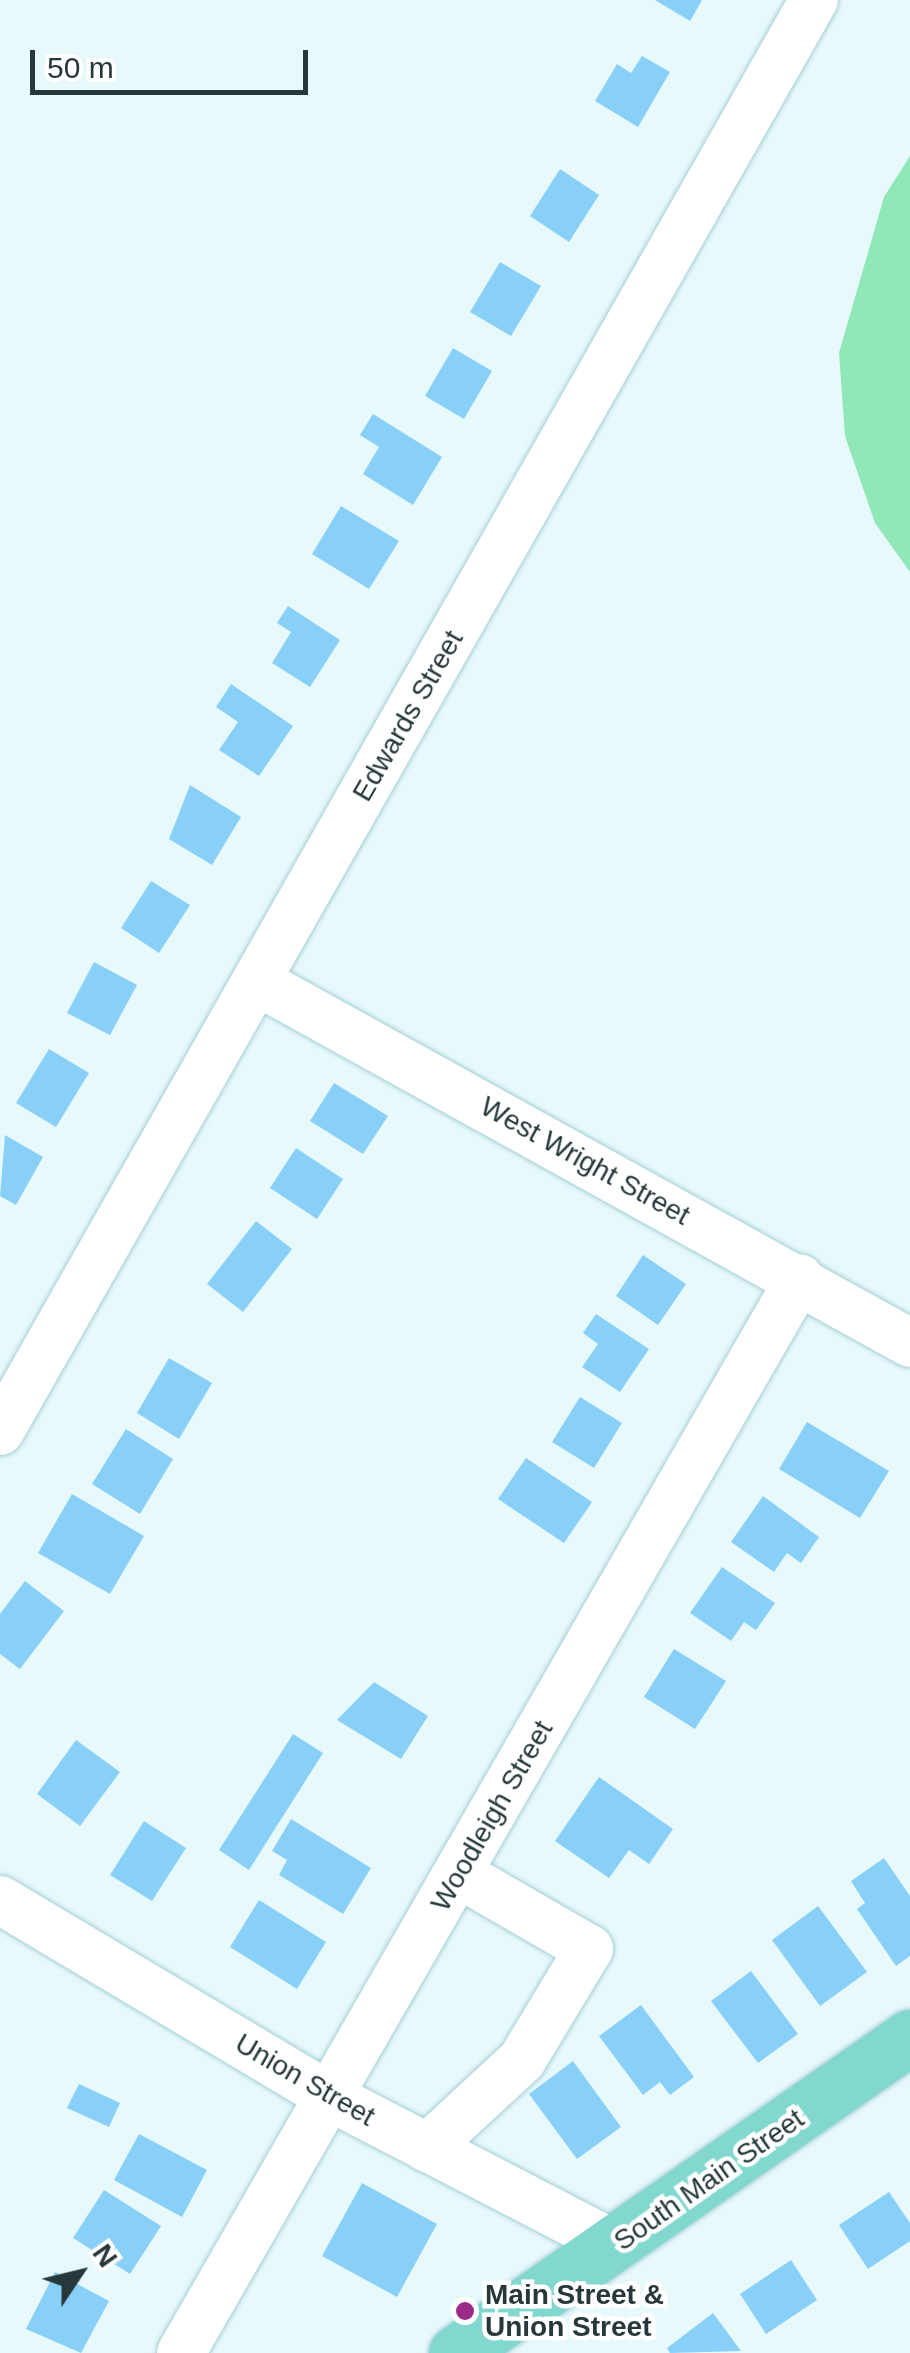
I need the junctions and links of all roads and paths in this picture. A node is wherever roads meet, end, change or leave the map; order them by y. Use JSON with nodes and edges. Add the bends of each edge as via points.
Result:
{"nodes":[{"id":1,"x":814,"y":0,"type":"edge"},
{"id":2,"x":258,"y":982,"type":"junction"},
{"id":3,"x":800,"y":1278,"type":"junction"},
{"id":4,"x":910,"y":1343,"type":"edge"},
{"id":5,"x":0,"y":1431,"type":"edge"},
{"id":6,"x":459,"y":1874,"type":"junction"},
{"id":7,"x":0,"y":1900,"type":"edge"},
{"id":8,"x":910,"y":2037,"type":"edge"},
{"id":9,"x":332,"y":2098,"type":"junction"},
{"id":10,"x":427,"y":2148,"type":"junction"},
{"id":11,"x":617,"y":2246,"type":"junction"},
{"id":12,"x":181,"y":2353,"type":"edge"},
{"id":13,"x":456,"y":2353,"type":"edge"}],
"edges":[{"from":1,"to":2,"type":"street","name":"Edwards Street"},
{"from":2,"to":3,"type":"street","name":"West Wright Street"},
{"from":2,"to":5,"type":"street","name":"Edwards Street"},
{"from":3,"to":4,"type":"street","name":"West Wright Street"},
{"from":3,"to":6,"type":"street","name":"Woodleigh Street"},
{"from":6,"to":9,"type":"street","name":"Woodleigh Street"},
{"from":6,"to":10,"type":"street","via":[[589,1949],[522,2060]]},
{"from":7,"to":9,"type":"street","name":"Union Street"},
{"from":8,"to":11,"type":"main road","name":"South Main Street"},
{"from":9,"to":10,"type":"street","name":"Union Street"},
{"from":9,"to":12,"type":"street","name":"Woodleigh Street"},
{"from":10,"to":11,"type":"street","name":"Union Street"},
{"from":11,"to":13,"type":"main road","name":"South Main Street"}]}
